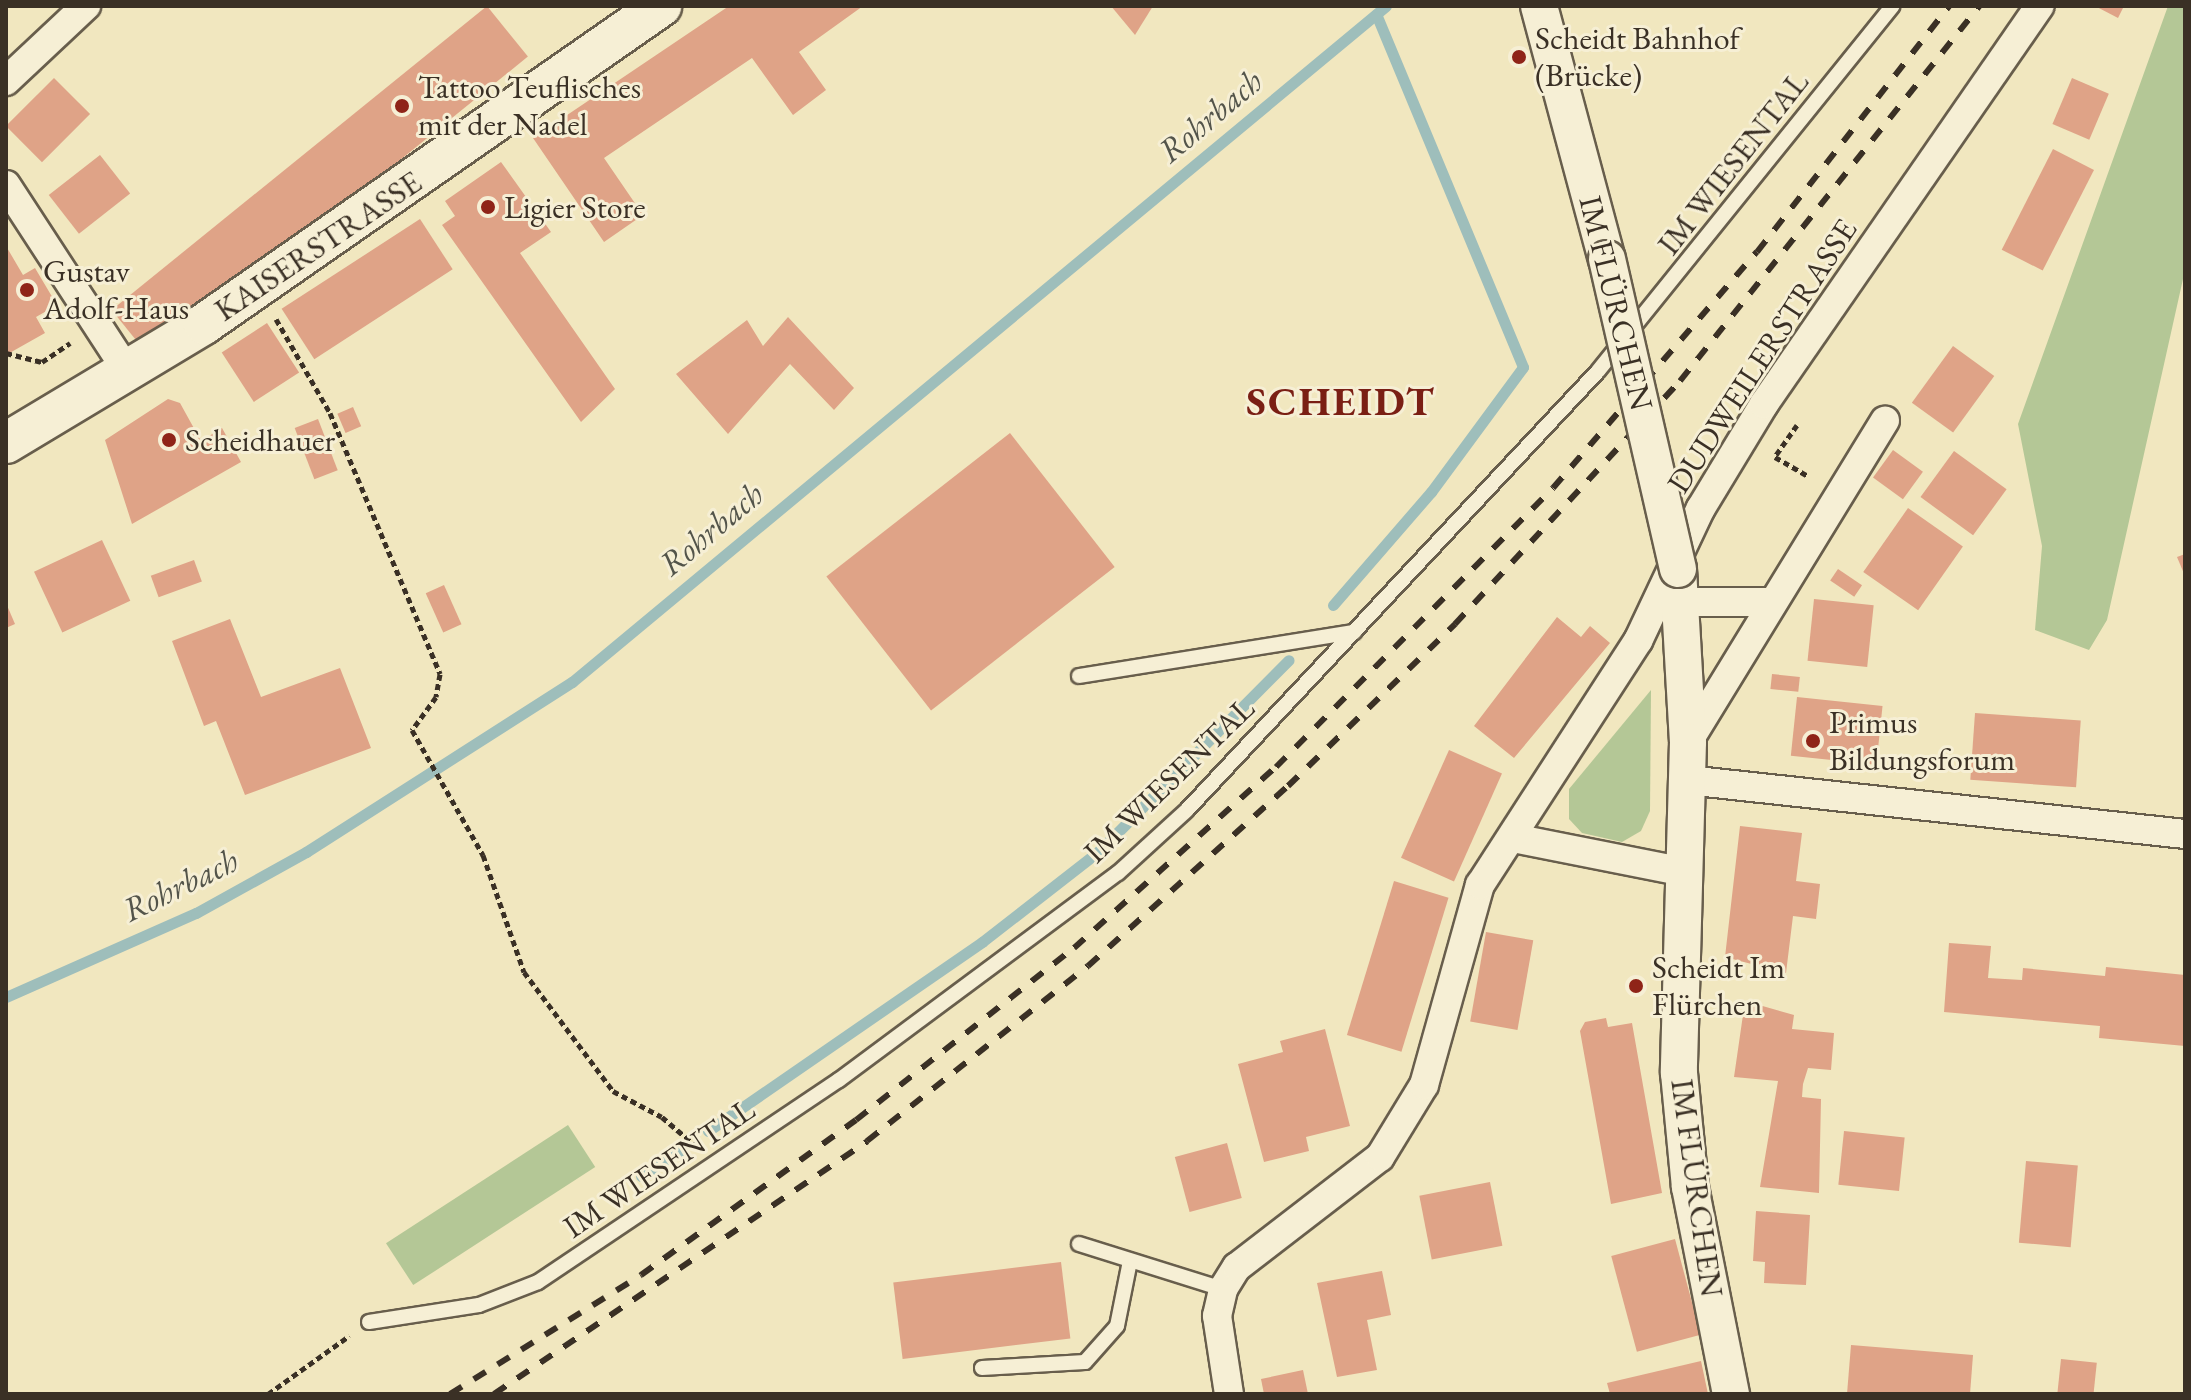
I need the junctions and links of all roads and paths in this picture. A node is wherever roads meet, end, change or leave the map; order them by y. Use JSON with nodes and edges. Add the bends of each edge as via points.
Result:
{"nodes":[{"id":1,"x":86,"y":6,"type":"edge"},
{"id":2,"x":661,"y":6,"type":"edge"},
{"id":3,"x":1539,"y":6,"type":"edge"},
{"id":4,"x":1892,"y":6,"type":"edge"},
{"id":5,"x":2040,"y":6,"type":"edge"},
{"id":6,"x":6,"y":81,"type":"edge"},
{"id":7,"x":6,"y":185,"type":"edge"},
{"id":8,"x":256,"y":288,"type":"junction"},
{"id":9,"x":74,"y":340,"type":"dead end"},
{"id":10,"x":6,"y":353,"type":"edge"},
{"id":11,"x":129,"y":374,"type":"junction"},
{"id":12,"x":1885,"y":420,"type":"dead end"},
{"id":13,"x":1797,"y":425,"type":"dead end"},
{"id":14,"x":6,"y":443,"type":"edge"},
{"id":15,"x":1809,"y":477,"type":"dead end"},
{"id":16,"x":1680,"y":585,"type":"junction"},
{"id":17,"x":1769,"y":602,"type":"junction"},
{"id":18,"x":1355,"y":632,"type":"junction"},
{"id":19,"x":1079,"y":676,"type":"dead end"},
{"id":20,"x":1688,"y":742,"type":"junction"},
{"id":21,"x":1687,"y":780,"type":"junction"},
{"id":22,"x":2185,"y":834,"type":"edge"},
{"id":23,"x":1513,"y":838,"type":"junction"},
{"id":24,"x":1684,"y":872,"type":"junction"},
{"id":25,"x":716,"y":1164,"type":"junction"},
{"id":26,"x":1079,"y":1244,"type":"dead end"},
{"id":27,"x":1130,"y":1261,"type":"junction"},
{"id":28,"x":1223,"y":1289,"type":"junction"},
{"id":29,"x":369,"y":1322,"type":"joint"},
{"id":30,"x":982,"y":1368,"type":"dead end"},
{"id":31,"x":268,"y":1394,"type":"edge"},
{"id":32,"x":1229,"y":1394,"type":"edge"},
{"id":33,"x":1731,"y":1394,"type":"edge"}],
"edges":[{"from":1,"to":6,"type":"street"},
{"from":2,"to":8,"type":"main road","name":"KAISERSTRASSE"},
{"from":3,"to":16,"type":"street","name":"IM FLÜRCHEN","bridge":true,"via":[[1607,259]]},
{"from":4,"to":18,"type":"lane","name":"IM WIESENTAL","via":[[1644,318]]},
{"from":5,"to":23,"type":"street","name":"DUDWEILERSTRASSE","via":[[1732,454],[1638,641],[1548,772]]},
{"from":7,"to":11,"type":"street"},
{"from":8,"to":11,"type":"main road","name":"KAISERSTRASSE"},
{"from":8,"to":25,"type":"path","via":[[330,413],[440,674],[436,697],[412,730],[418,749],[483,855],[533,984],[613,1091],[662,1117]]},
{"from":9,"to":10,"type":"path","via":[[42,362]]},
{"from":11,"to":14,"type":"main road","name":"KAISERSTRASSE"},
{"from":12,"to":17,"type":"street","name":"IM FLÜRCHEN"},
{"from":13,"to":15,"type":"path","via":[[1775,457]]},
{"from":16,"to":17,"type":"street"},
{"from":16,"to":20,"type":"street","name":"IM FLÜRCHEN"},
{"from":17,"to":20,"type":"street","name":"IM FLÜRCHEN"},
{"from":18,"to":19,"type":"lane"},
{"from":18,"to":25,"type":"lane","name":"IM WIESENTAL","via":[[1186,811],[1118,873]]},
{"from":20,"to":21,"type":"street","name":"IM FLÜRCHEN"},
{"from":21,"to":22,"type":"street"},
{"from":21,"to":24,"type":"street","name":"IM FLÜRCHEN"},
{"from":23,"to":24,"type":"street"},
{"from":23,"to":28,"type":"street","name":"DUDWEILERSTRASSE","via":[[1480,885],[1424,1085],[1380,1157],[1237,1267]]},
{"from":24,"to":33,"type":"street","name":"IM FLÜRCHEN","via":[[1679,1073],[1690,1187]]},
{"from":25,"to":29,"type":"lane","name":"IM WIESENTAL","via":[[538,1282],[479,1305]]},
{"from":26,"to":27,"type":"lane"},
{"from":27,"to":28,"type":"lane"},
{"from":27,"to":30,"type":"lane","via":[[1117,1326],[1085,1362]]},
{"from":28,"to":32,"type":"street","via":[[1217,1316]]},
{"from":29,"to":31,"type":"path"}]}
